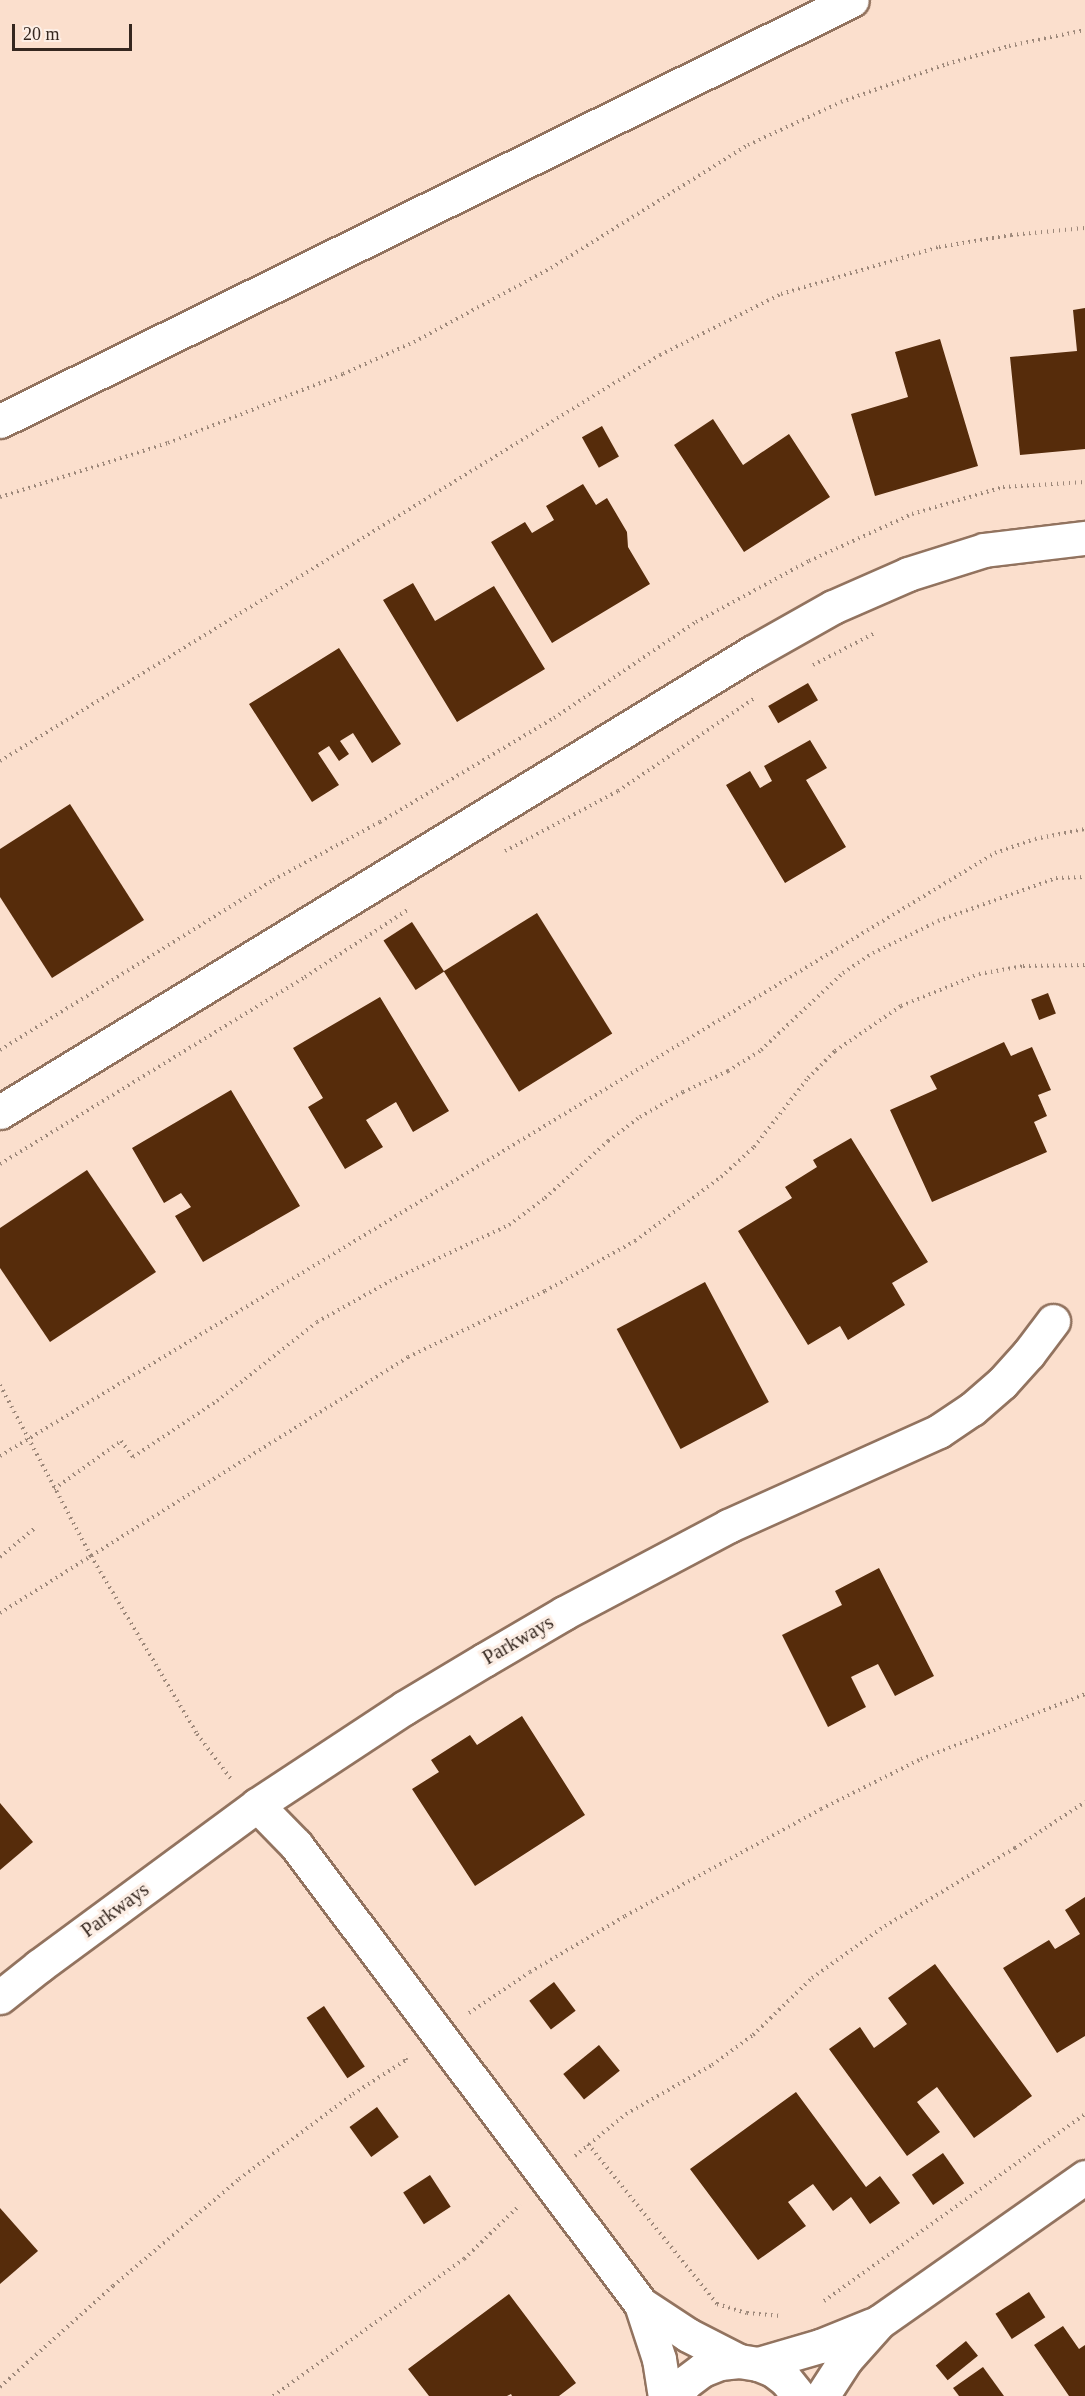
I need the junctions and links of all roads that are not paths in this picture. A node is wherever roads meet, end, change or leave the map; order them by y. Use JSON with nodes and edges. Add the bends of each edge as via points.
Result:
{"nodes":[{"id":1,"x":852,"y":0,"type":"edge"},
{"id":2,"x":0,"y":421,"type":"edge"},
{"id":3,"x":1085,"y":538,"type":"edge"},
{"id":4,"x":0,"y":1112,"type":"edge"},
{"id":5,"x":1053,"y":1321,"type":"dead end"},
{"id":6,"x":257,"y":1805,"type":"junction"},
{"id":7,"x":0,"y":1997,"type":"edge"},
{"id":8,"x":1085,"y":2177,"type":"edge"},
{"id":9,"x":641,"y":2304,"type":"junction"},
{"id":10,"x":879,"y":2322,"type":"junction"},
{"id":11,"x":748,"y":2362,"type":"junction"},
{"id":12,"x":665,"y":2396,"type":"edge"},
{"id":13,"x":675,"y":2396,"type":"edge"},
{"id":14,"x":799,"y":2396,"type":"edge"},
{"id":15,"x":822,"y":2396,"type":"edge"}],
"edges":[{"from":1,"to":2,"type":"street"},
{"from":3,"to":4,"type":"street","via":[[984,550],[908,574],[833,607]]},
{"from":5,"to":6,"type":"street","name":"Parkways","via":[[1002,1383],[939,1431],[728,1527],[564,1613],[404,1708]]},
{"from":6,"to":7,"type":"street","name":"Parkways"},
{"from":6,"to":9,"type":"street","via":[[296,1845]]},
{"from":8,"to":10,"type":"street"},
{"from":9,"to":11,"type":"street","via":[[680,2330]]},
{"from":9,"to":12,"type":"street"},
{"from":10,"to":11,"type":"street","via":[[820,2346]]},
{"from":10,"to":15,"type":"street","via":[[846,2359]]},
{"from":11,"to":13,"type":"street","via":[[720,2363],[702,2370]]},
{"from":11,"to":14,"type":"street","via":[[786,2380]]}]}
